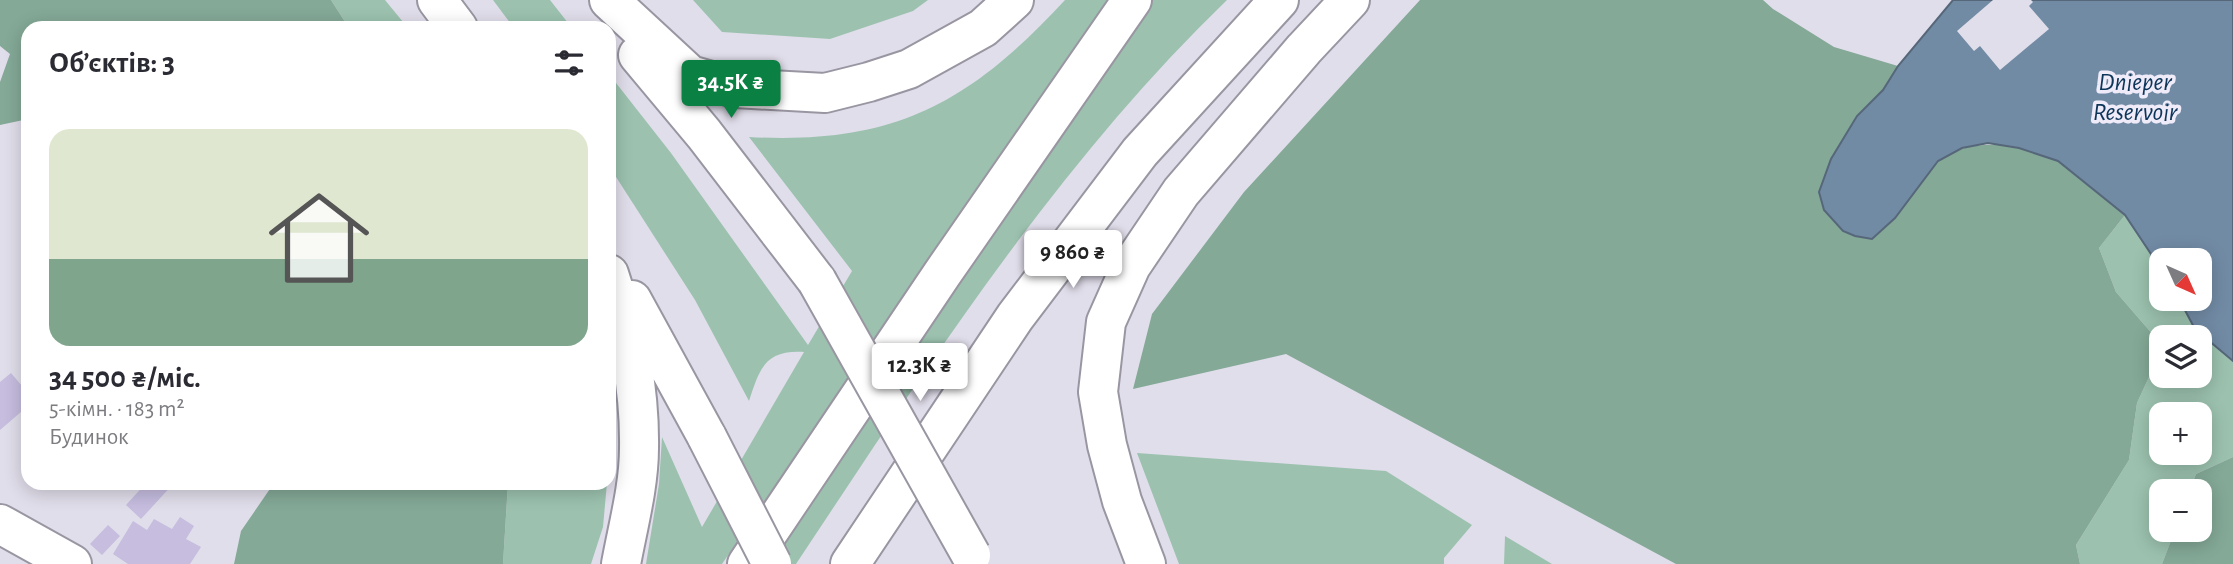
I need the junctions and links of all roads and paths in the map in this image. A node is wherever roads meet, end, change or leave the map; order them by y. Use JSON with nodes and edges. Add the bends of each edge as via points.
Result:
{"nodes":[{"id":1,"x":437,"y":0,"type":"edge"},
{"id":2,"x":593,"y":0,"type":"edge"},
{"id":3,"x":609,"y":0,"type":"edge"},
{"id":4,"x":1014,"y":0,"type":"edge"},
{"id":5,"x":1132,"y":0,"type":"edge"},
{"id":6,"x":1279,"y":0,"type":"edge"},
{"id":7,"x":1350,"y":0,"type":"edge"},
{"id":8,"x":453,"y":21,"type":"edge"},
{"id":9,"x":610,"y":21,"type":"edge"},
{"id":10,"x":616,"y":28,"type":"edge"},
{"id":11,"x":616,"y":271,"type":"edge"},
{"id":12,"x":616,"y":294,"type":"edge"},
{"id":13,"x":0,"y":524,"type":"edge"},
{"id":14,"x":974,"y":559,"type":"edge"},
{"id":15,"x":72,"y":564,"type":"edge"},
{"id":16,"x":621,"y":564,"type":"edge"},
{"id":17,"x":747,"y":564,"type":"edge"},
{"id":18,"x":772,"y":564,"type":"edge"},
{"id":19,"x":850,"y":564,"type":"edge"},
{"id":20,"x":1146,"y":564,"type":"edge"}],
"edges":[{"from":1,"to":8,"type":"main road"},
{"from":2,"to":9,"type":"main road","bridge":true},
{"from":3,"to":4,"type":"main road","via":[[690,75],[734,88],[825,93],[909,69],[983,28]]},
{"from":5,"to":17,"type":"main road"},
{"from":6,"to":19,"type":"main road","via":[[1140,152],[1015,317]]},
{"from":7,"to":20,"type":"main road","via":[[1181,192],[1131,266],[1106,322],[1098,392],[1122,501]]},
{"from":10,"to":14,"type":"main road","bridge":true,"via":[[817,281]]},
{"from":11,"to":18,"type":"main road","bridge":true},
{"from":12,"to":16,"type":"main road","via":[[636,386],[639,449]]},
{"from":13,"to":15,"type":"main road"}]}
